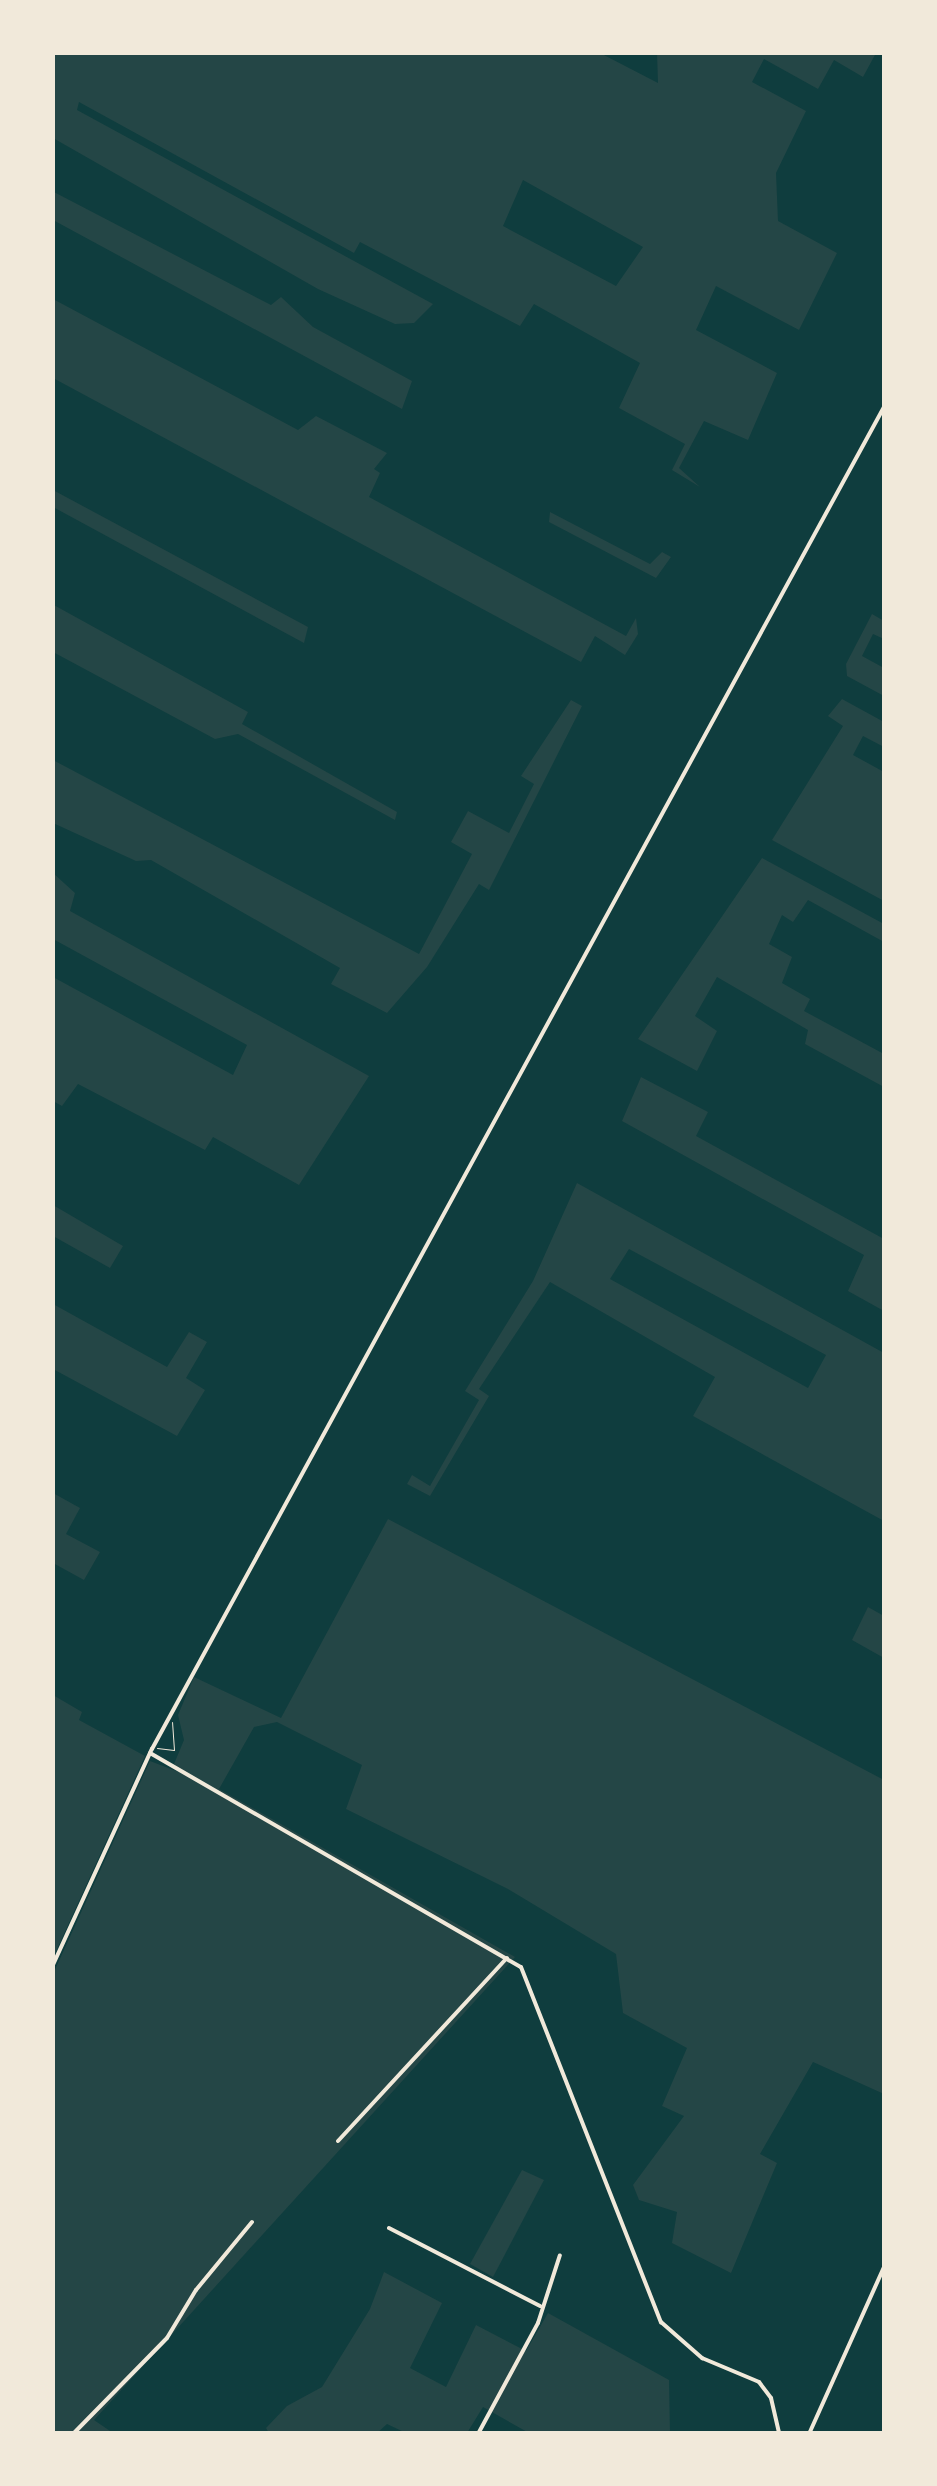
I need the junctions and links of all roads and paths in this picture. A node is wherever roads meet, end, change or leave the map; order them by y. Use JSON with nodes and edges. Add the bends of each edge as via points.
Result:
{"nodes":[{"id":1,"x":884,"y":407,"type":"edge"},
{"id":2,"x":168,"y":1720,"type":"junction"},
{"id":3,"x":154,"y":1746,"type":"junction"},
{"id":4,"x":150,"y":1754,"type":"junction"},
{"id":5,"x":507,"y":1958,"type":"junction"},
{"id":6,"x":52,"y":1967,"type":"edge"},
{"id":7,"x":338,"y":2141,"type":"dead end"},
{"id":8,"x":252,"y":2222,"type":"dead end"},
{"id":9,"x":389,"y":2228,"type":"dead end"},
{"id":10,"x":560,"y":2255,"type":"dead end"},
{"id":11,"x":884,"y":2266,"type":"edge"},
{"id":12,"x":540,"y":2306,"type":"junction"},
{"id":13,"x":74,"y":2434,"type":"edge"},
{"id":14,"x":478,"y":2434,"type":"edge"},
{"id":15,"x":778,"y":2434,"type":"edge"},
{"id":16,"x":809,"y":2434,"type":"edge"}],
"edges":[{"from":1,"to":2,"type":"street"},
{"from":2,"to":3,"type":"street"},
{"from":2,"to":3,"type":"lane","via":[[174,1750]]},
{"from":3,"to":4,"type":"street"},
{"from":4,"to":5,"type":"street"},
{"from":4,"to":6,"type":"street"},
{"from":5,"to":7,"type":"street"},
{"from":5,"to":15,"type":"street","via":[[530,1983],[661,2322],[702,2358],[760,2382],[771,2398]]},
{"from":8,"to":13,"type":"street","via":[[167,2338]]},
{"from":9,"to":12,"type":"street"},
{"from":10,"to":12,"type":"street"},
{"from":11,"to":16,"type":"street"},
{"from":12,"to":14,"type":"street","via":[[538,2324]]}]}
